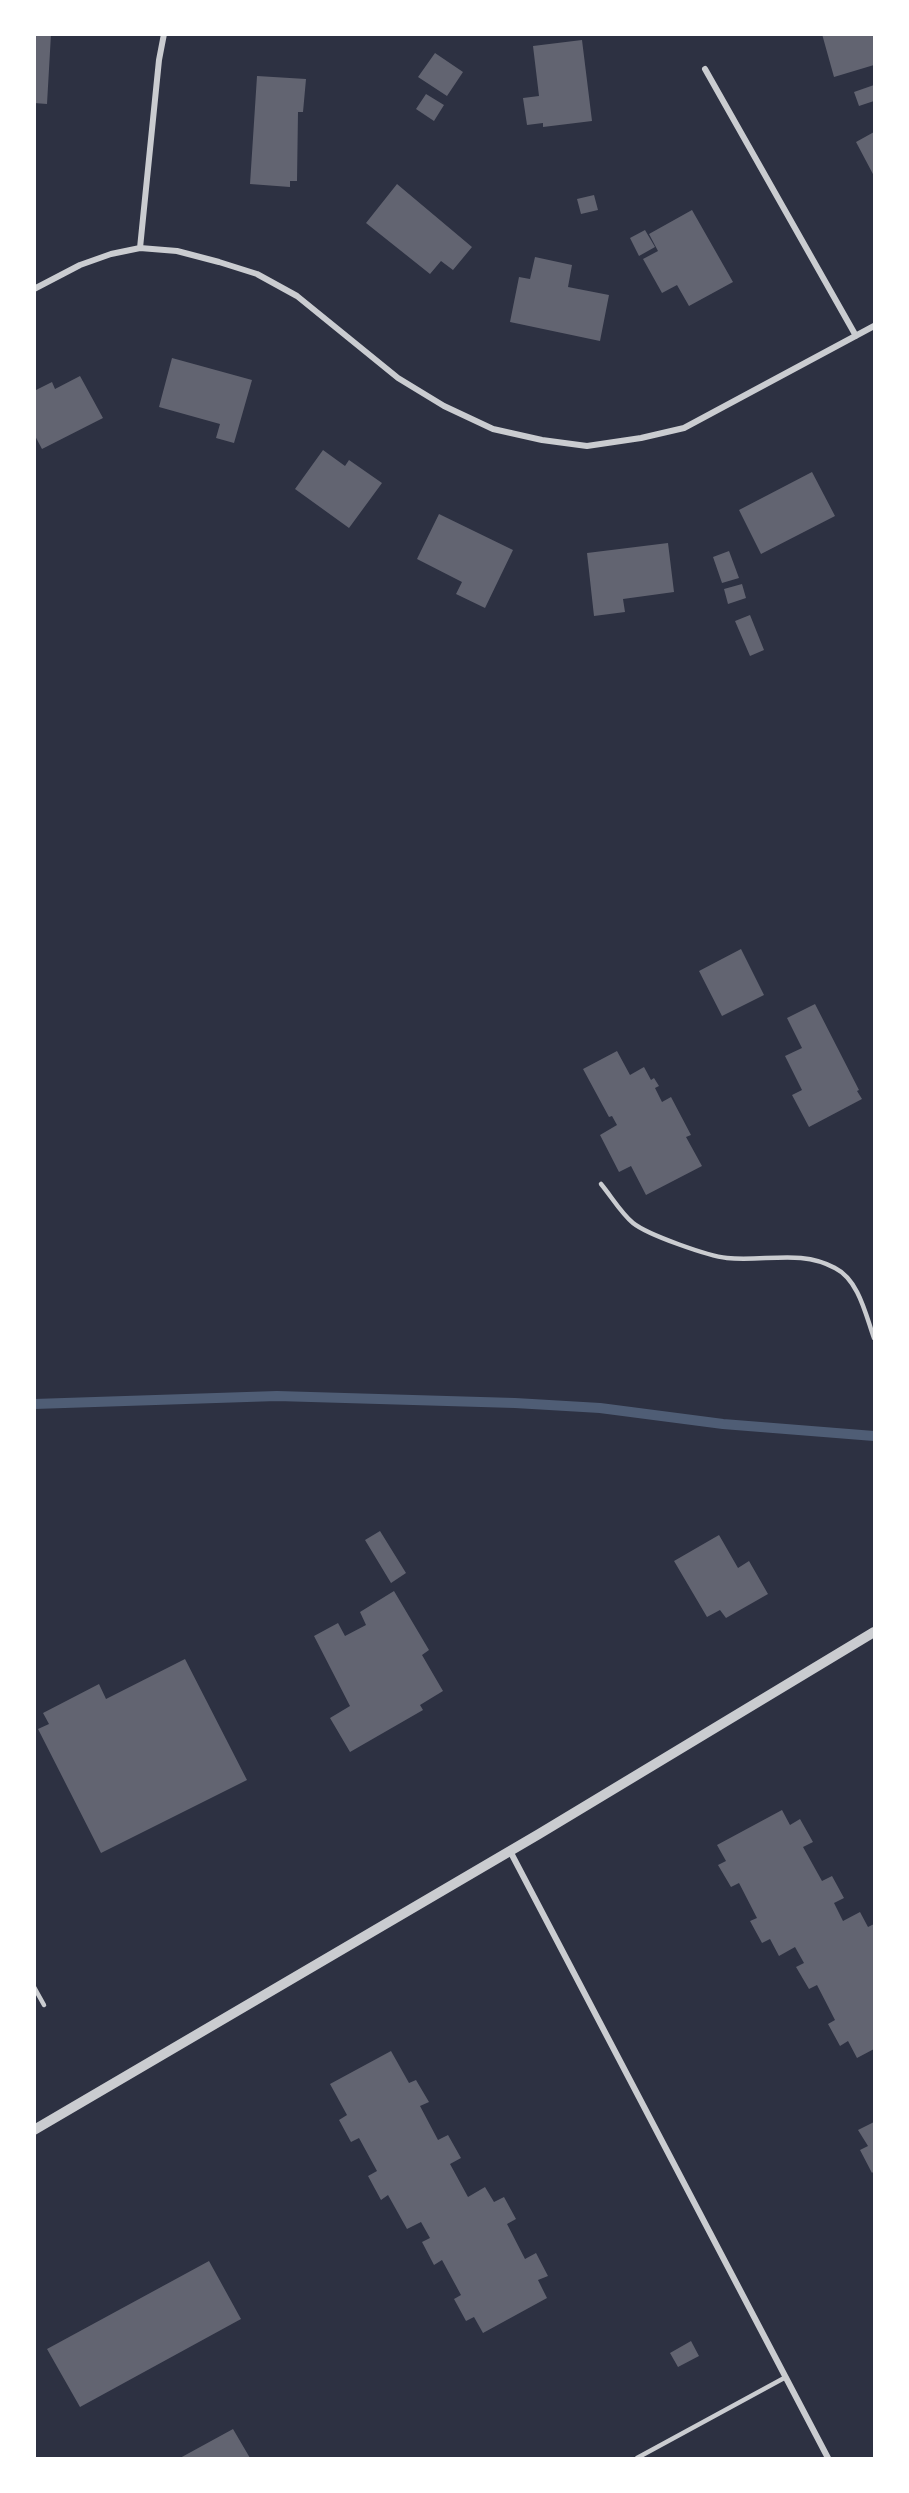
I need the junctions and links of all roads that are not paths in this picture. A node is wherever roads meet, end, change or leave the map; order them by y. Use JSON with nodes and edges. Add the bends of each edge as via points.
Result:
{"nodes":[{"id":1,"x":164,"y":34,"type":"edge"},
{"id":2,"x":705,"y":69,"type":"dead end"},
{"id":3,"x":140,"y":248,"type":"junction"},
{"id":4,"x":34,"y":289,"type":"edge"},
{"id":5,"x":874,"y":326,"type":"edge"},
{"id":6,"x":856,"y":336,"type":"junction"},
{"id":7,"x":601,"y":1184,"type":"dead end"},
{"id":8,"x":874,"y":1338,"type":"edge"},
{"id":9,"x":874,"y":1632,"type":"edge"},
{"id":10,"x":510,"y":1851,"type":"junction"},
{"id":11,"x":34,"y":1987,"type":"edge"},
{"id":12,"x":44,"y":2005,"type":"dead end"},
{"id":13,"x":34,"y":2130,"type":"edge"},
{"id":14,"x":786,"y":2377,"type":"junction"},
{"id":15,"x":637,"y":2458,"type":"edge"},
{"id":16,"x":828,"y":2458,"type":"edge"}],
"edges":[{"from":1,"to":3,"type":"street"},
{"from":2,"to":6,"type":"street"},
{"from":3,"to":4,"type":"street","via":[[80,265]]},
{"from":3,"to":6,"type":"street","via":[[177,251],[257,274],[297,296],[398,378],[444,406],[493,429],[587,446],[684,428]]},
{"from":5,"to":6,"type":"street"},
{"from":7,"to":8,"type":"lane","via":[[634,1223],[672,1242],[726,1258],[785,1256],[837,1268],[858,1293]]},
{"from":9,"to":10,"type":"street"},
{"from":10,"to":13,"type":"street"},
{"from":10,"to":14,"type":"street"},
{"from":11,"to":12,"type":"lane"},
{"from":14,"to":15,"type":"lane"},
{"from":14,"to":16,"type":"street"}]}
